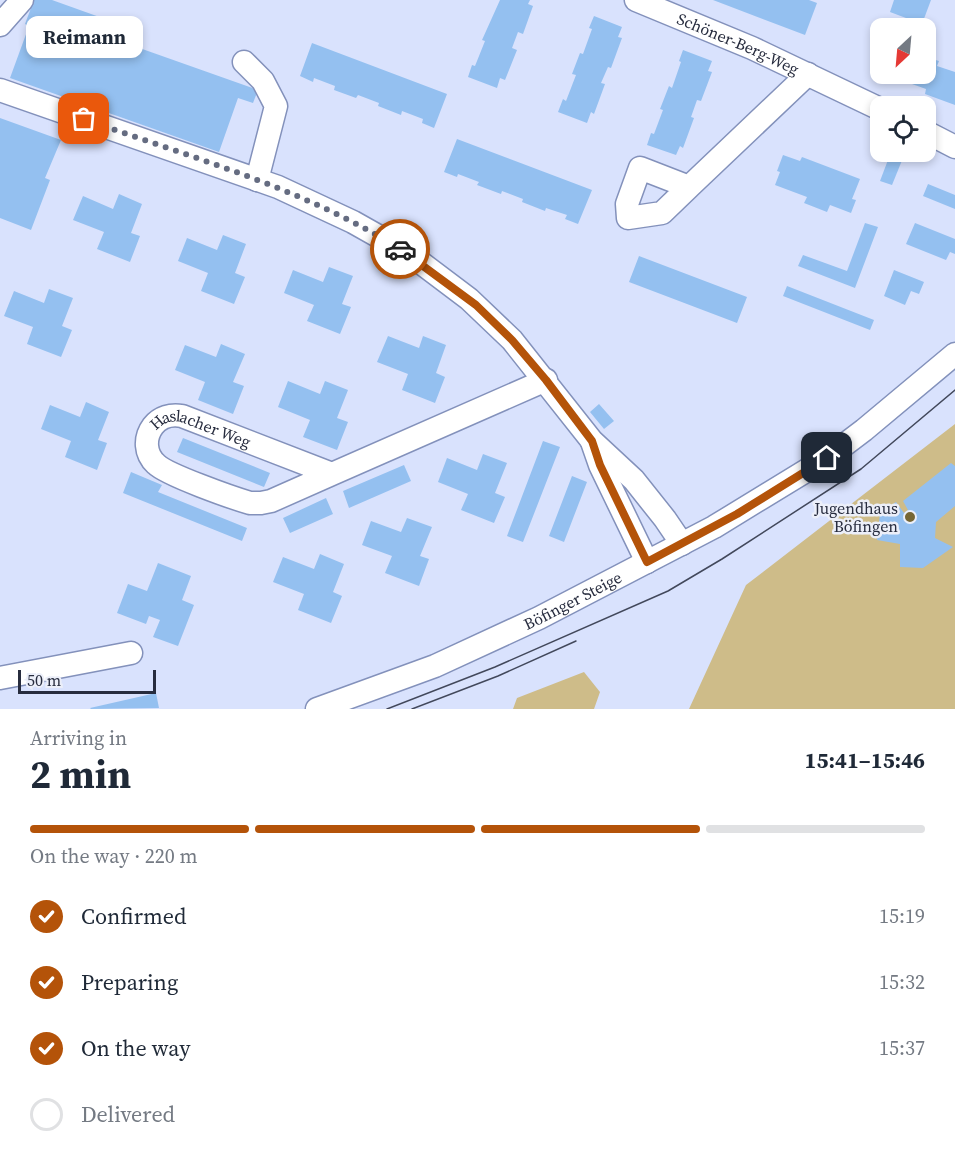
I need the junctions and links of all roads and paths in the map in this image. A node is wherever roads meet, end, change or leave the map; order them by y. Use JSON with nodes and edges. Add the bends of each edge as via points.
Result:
{"nodes":[{"id":1,"x":22,"y":0,"type":"edge"},
{"id":2,"x":636,"y":0,"type":"edge"},
{"id":3,"x":0,"y":25,"type":"edge"},
{"id":4,"x":244,"y":62,"type":"dead end"},
{"id":5,"x":808,"y":74,"type":"junction"},
{"id":6,"x":0,"y":90,"type":"edge"},
{"id":7,"x":870,"y":103,"type":"edge"},
{"id":8,"x":936,"y":137,"type":"edge"},
{"id":9,"x":955,"y":147,"type":"edge"},
{"id":10,"x":257,"y":180,"type":"junction"},
{"id":11,"x":689,"y":187,"type":"dead end"},
{"id":12,"x":955,"y":354,"type":"edge"},
{"id":13,"x":546,"y":380,"type":"junction"},
{"id":14,"x":592,"y":441,"type":"junction"},
{"id":15,"x":332,"y":474,"type":"junction"},
{"id":16,"x":682,"y":544,"type":"junction"},
{"id":17,"x":647,"y":562,"type":"junction"},
{"id":18,"x":131,"y":653,"type":"dead end"},
{"id":19,"x":0,"y":678,"type":"edge"},
{"id":20,"x":317,"y":709,"type":"edge"}],
"edges":[{"from":1,"to":3,"type":"street"},
{"from":2,"to":5,"type":"street","name":"Schöner-Berg-Weg"},
{"from":4,"to":10,"type":"street","via":[[262,81],[276,106]]},
{"from":5,"to":7,"type":"street","name":"Schöner-Berg-Weg"},
{"from":5,"to":11,"type":"street","name":"Schöner-Berg-Weg"},
{"from":6,"to":10,"type":"street"},
{"from":8,"to":9,"type":"street"},
{"from":10,"to":13,"type":"street","via":[[353,222],[421,262],[483,312]]},
{"from":12,"to":16,"type":"street","name":"Böfinger Steige","via":[[827,458]]},
{"from":13,"to":14,"type":"street"},
{"from":13,"to":15,"type":"street","name":"Haslacher Weg"},
{"from":14,"to":16,"type":"street","via":[[634,480]]},
{"from":14,"to":17,"type":"street"},
{"from":15,"to":15,"type":"street","name":"Haslacher Weg","via":[[177,415],[156,422],[147,438],[149,455],[161,468],[250,503],[271,501]]},
{"from":16,"to":17,"type":"street","name":"Böfinger Steige"},
{"from":17,"to":20,"type":"street","name":"Böfinger Steige","via":[[435,666]]},
{"from":18,"to":19,"type":"street"}]}
